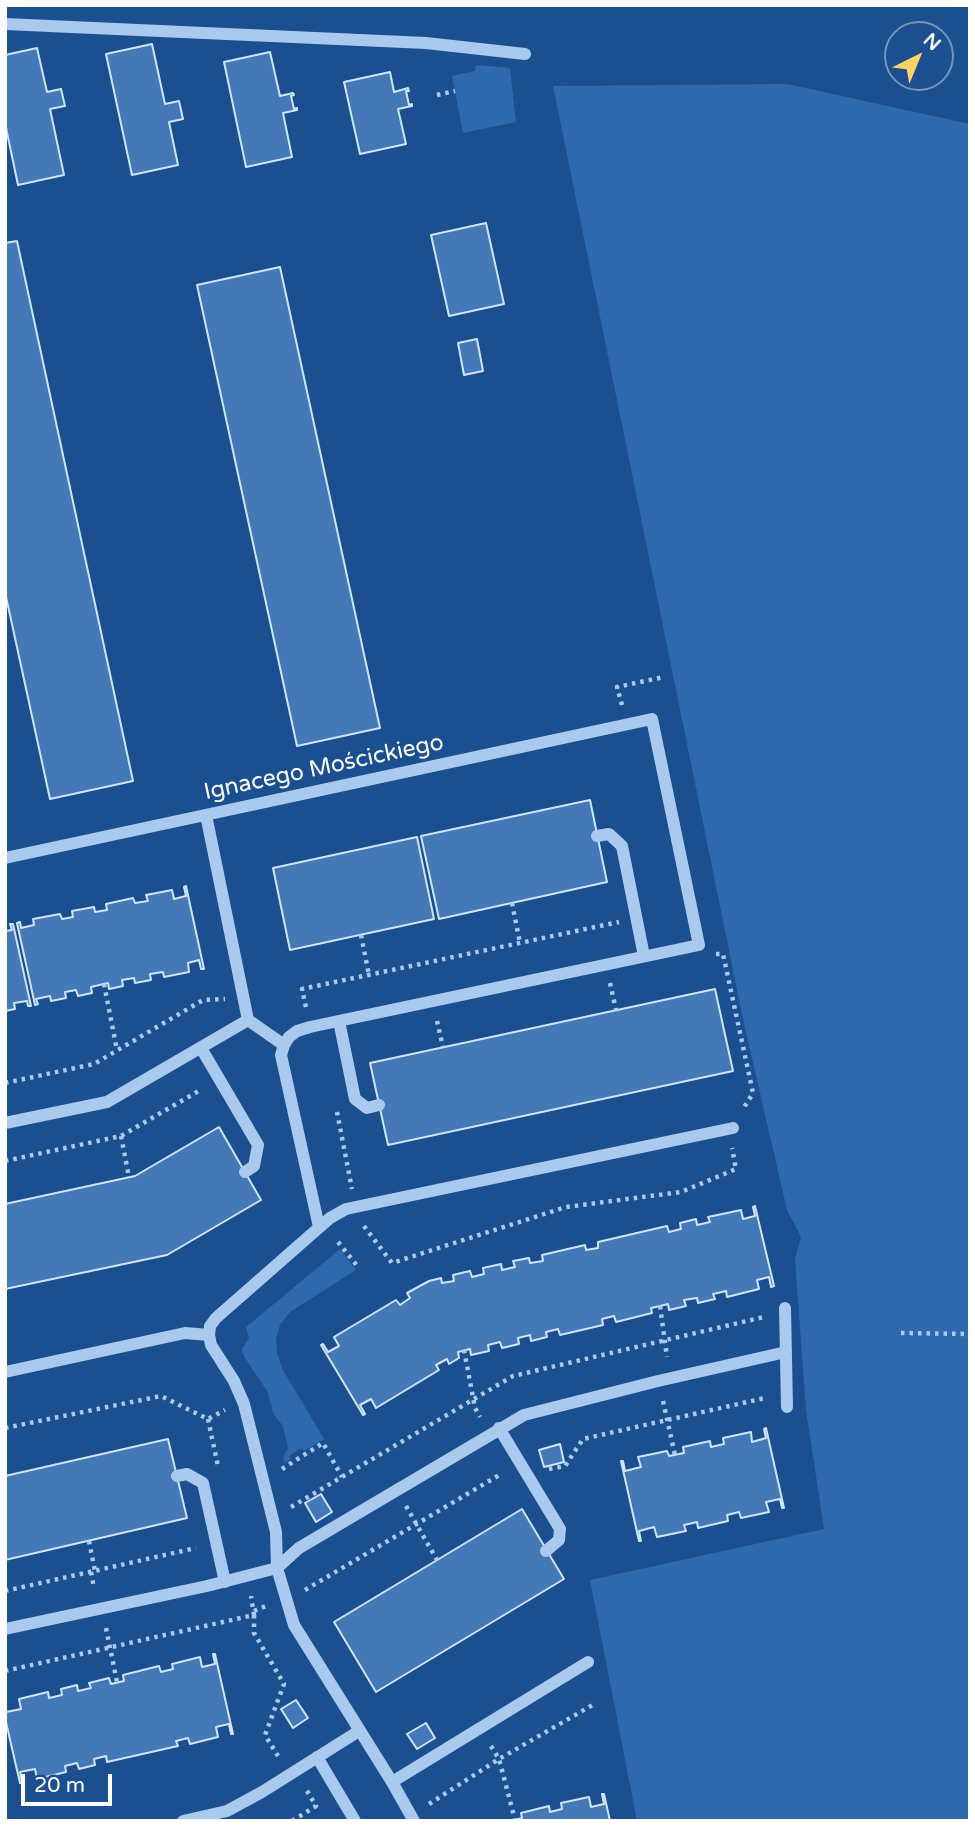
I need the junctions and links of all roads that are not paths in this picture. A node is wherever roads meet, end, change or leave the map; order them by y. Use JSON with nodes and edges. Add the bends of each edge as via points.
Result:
{"nodes":[{"id":1,"x":5,"y":24,"type":"edge"},
{"id":2,"x":525,"y":54,"type":"dead end"},
{"id":3,"x":206,"y":815,"type":"junction"},
{"id":4,"x":597,"y":836,"type":"dead end"},
{"id":5,"x":5,"y":858,"type":"edge"},
{"id":6,"x":644,"y":956,"type":"junction"},
{"id":7,"x":248,"y":1020,"type":"junction"},
{"id":8,"x":339,"y":1021,"type":"junction"},
{"id":9,"x":284,"y":1045,"type":"junction"},
{"id":10,"x":201,"y":1048,"type":"junction"},
{"id":11,"x":379,"y":1105,"type":"dead end"},
{"id":12,"x":5,"y":1122,"type":"edge"},
{"id":13,"x":730,"y":1129,"type":"road end"},
{"id":14,"x":245,"y":1172,"type":"dead end"},
{"id":15,"x":319,"y":1227,"type":"junction"},
{"id":16,"x":785,"y":1308,"type":"dead end"},
{"id":17,"x":208,"y":1335,"type":"junction"},
{"id":18,"x":786,"y":1352,"type":"junction"},
{"id":19,"x":5,"y":1372,"type":"edge"},
{"id":20,"x":787,"y":1400,"type":"road end"},
{"id":21,"x":490,"y":1434,"type":"junction"},
{"id":22,"x":177,"y":1476,"type":"dead end"},
{"id":23,"x":546,"y":1551,"type":"dead end"},
{"id":24,"x":276,"y":1569,"type":"junction"},
{"id":25,"x":225,"y":1582,"type":"junction"},
{"id":26,"x":5,"y":1629,"type":"edge"},
{"id":27,"x":588,"y":1662,"type":"dead end"},
{"id":28,"x":359,"y":1731,"type":"junction"},
{"id":29,"x":317,"y":1757,"type":"junction"},
{"id":30,"x":392,"y":1782,"type":"junction"},
{"id":31,"x":183,"y":1821,"type":"edge"},
{"id":32,"x":355,"y":1821,"type":"edge"},
{"id":33,"x":414,"y":1821,"type":"edge"}],
"edges":[{"from":1,"to":2,"type":"street","via":[[426,43]]},
{"from":3,"to":5,"type":"street","name":"Ignacego Mościckiego"},
{"from":3,"to":6,"type":"street","name":"Ignacego Mościckiego","via":[[652,719],[699,945]]},
{"from":3,"to":7,"type":"street"},
{"from":4,"to":6,"type":"street","via":[[609,834],[622,846]]},
{"from":6,"to":8,"type":"street"},
{"from":7,"to":9,"type":"street"},
{"from":7,"to":10,"type":"street"},
{"from":8,"to":9,"type":"street","via":[[297,1031]]},
{"from":8,"to":11,"type":"street","via":[[355,1099],[367,1108]]},
{"from":9,"to":15,"type":"street","via":[[281,1055]]},
{"from":10,"to":12,"type":"street","via":[[107,1102]]},
{"from":10,"to":14,"type":"street","via":[[258,1145],[254,1166]]},
{"from":13,"to":15,"type":"street","via":[[356,1207]]},
{"from":15,"to":17,"type":"street","via":[[216,1318]]},
{"from":16,"to":18,"type":"street"},
{"from":17,"to":19,"type":"street","via":[[185,1333]]},
{"from":17,"to":24,"type":"street","via":[[243,1400],[276,1532]]},
{"from":18,"to":20,"type":"street"},
{"from":18,"to":21,"type":"street","via":[[534,1411]]},
{"from":21,"to":23,"type":"street","via":[[560,1529],[559,1540]]},
{"from":21,"to":24,"type":"street","via":[[299,1548]]},
{"from":22,"to":25,"type":"street","via":[[187,1474],[203,1483]]},
{"from":24,"to":25,"type":"street"},
{"from":24,"to":28,"type":"street","via":[[294,1625]]},
{"from":25,"to":26,"type":"street"},
{"from":27,"to":30,"type":"street"},
{"from":28,"to":29,"type":"street"},
{"from":28,"to":30,"type":"street"},
{"from":29,"to":31,"type":"street","via":[[228,1811]]},
{"from":29,"to":32,"type":"street"},
{"from":30,"to":33,"type":"street"}]}
